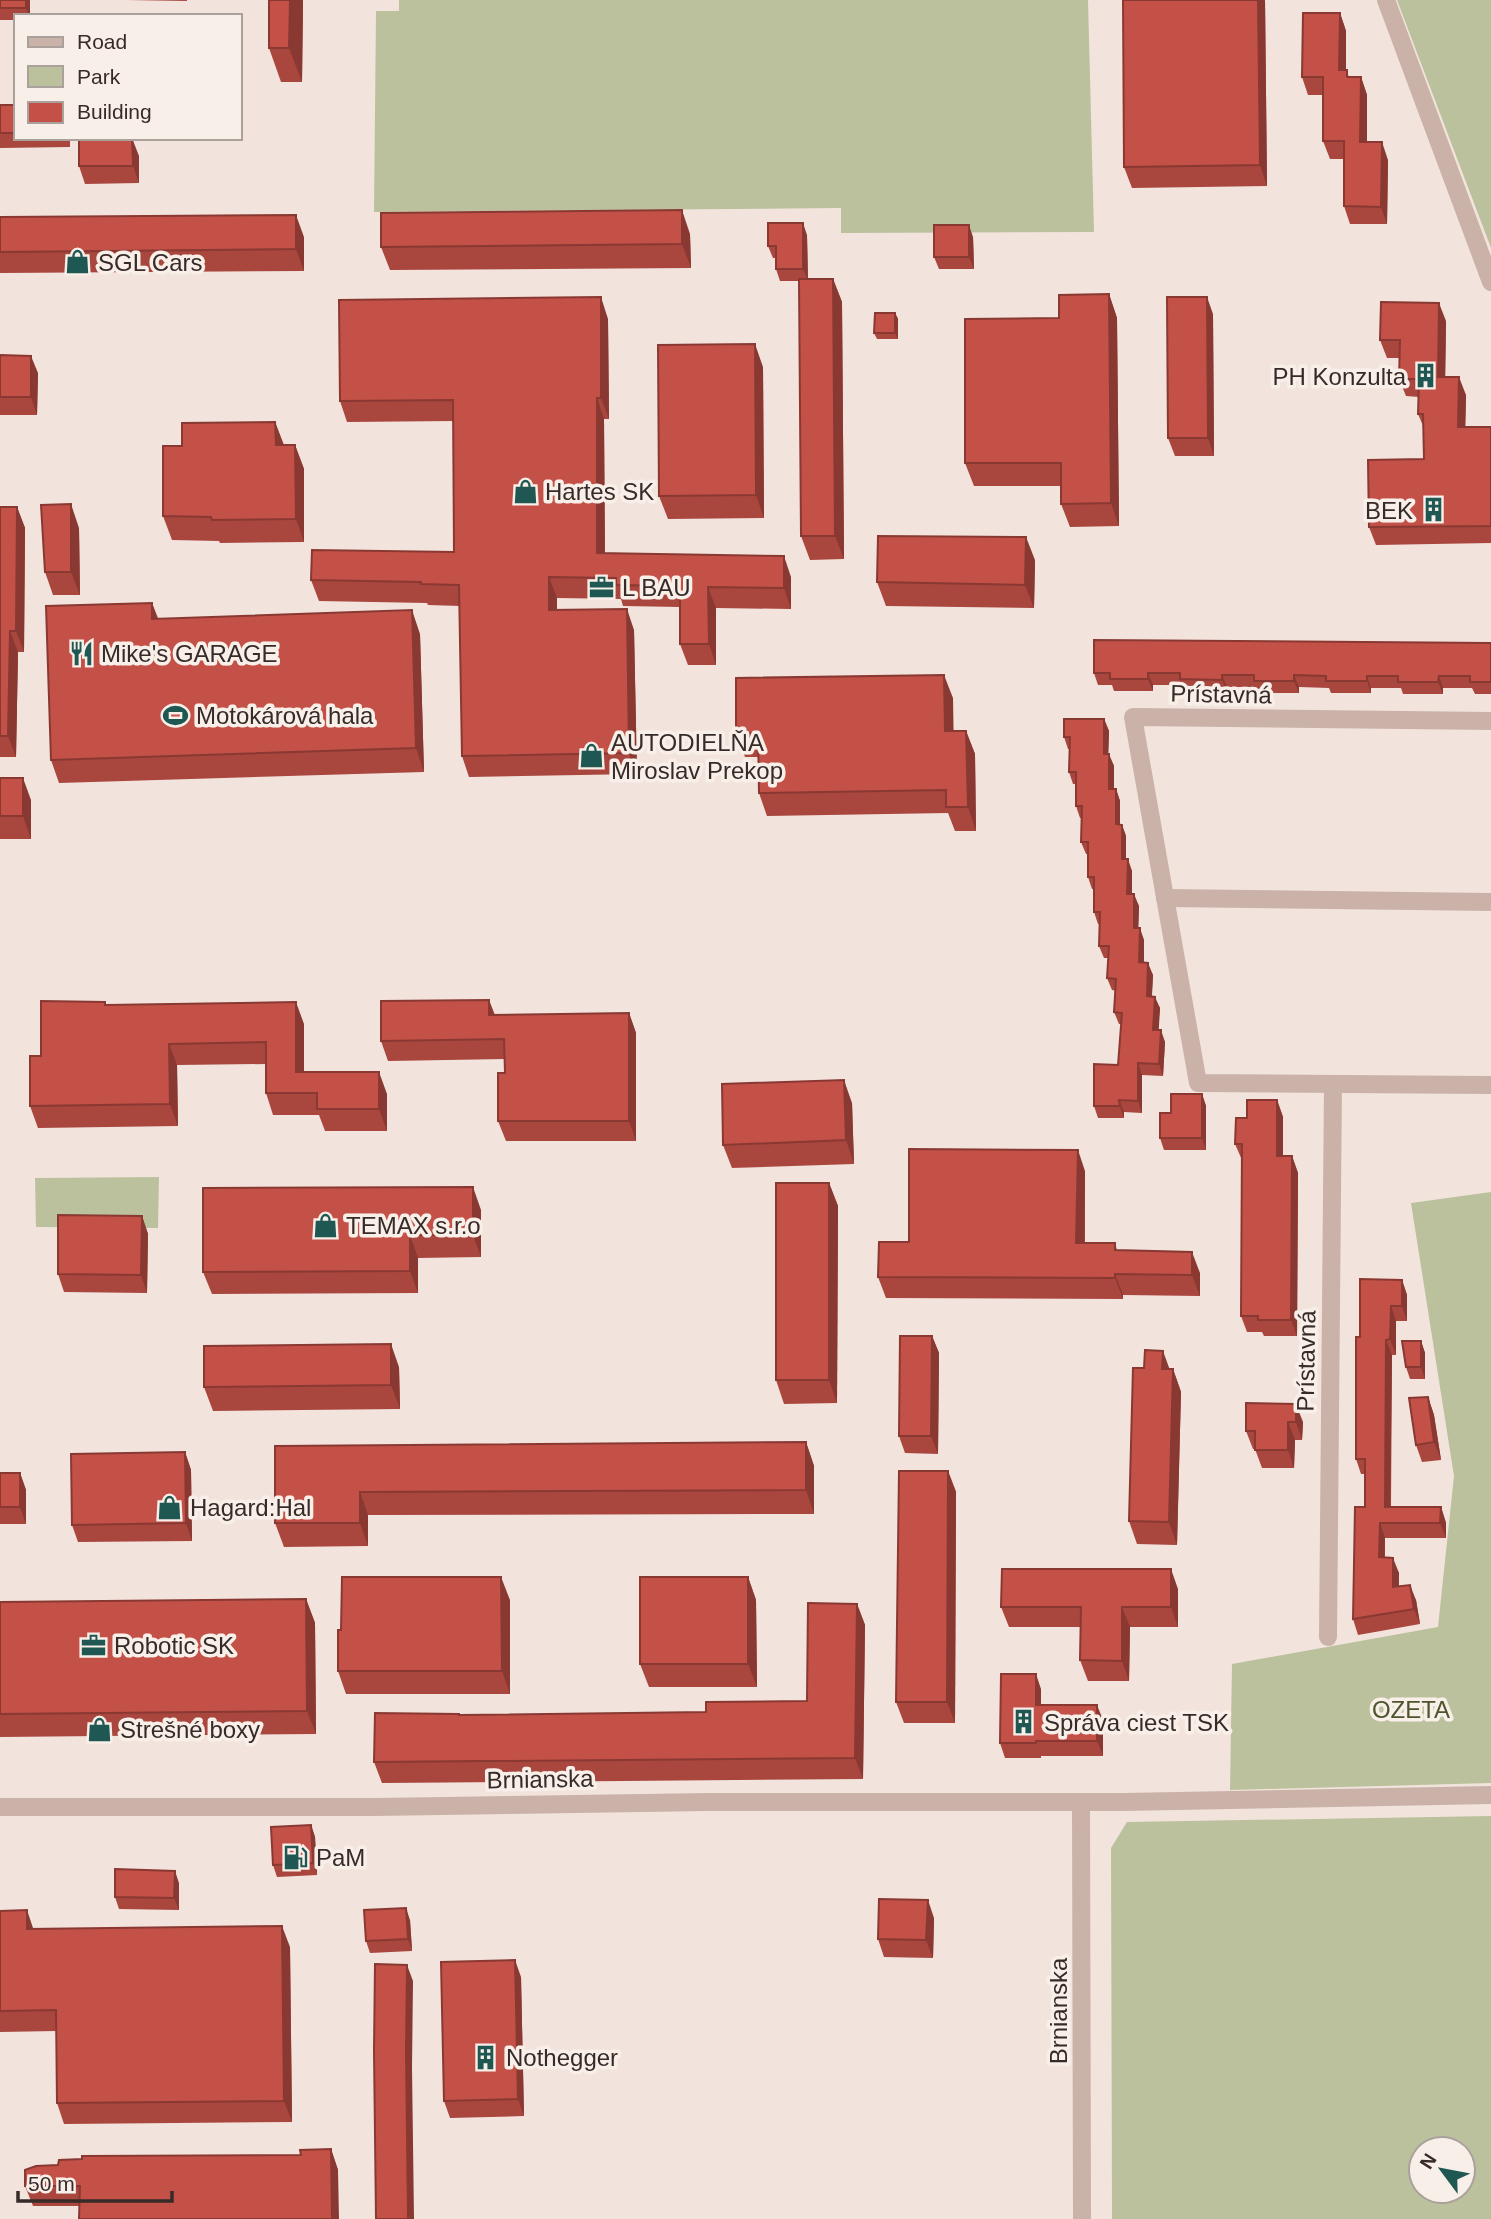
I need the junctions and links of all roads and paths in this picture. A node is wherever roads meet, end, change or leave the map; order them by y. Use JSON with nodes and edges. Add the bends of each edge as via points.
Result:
{"nodes":[{"id":1,"x":1386,"y":0,"type":"edge"},
{"id":2,"x":1491,"y":282,"type":"edge"},
{"id":3,"x":1491,"y":721,"type":"edge"},
{"id":4,"x":1165,"y":898,"type":"junction"},
{"id":5,"x":1491,"y":902,"type":"edge"},
{"id":6,"x":1333,"y":1084,"type":"junction"},
{"id":7,"x":1491,"y":1085,"type":"edge"},
{"id":8,"x":1328,"y":1637,"type":"dead end"},
{"id":9,"x":1491,"y":1794,"type":"edge"},
{"id":10,"x":1082,"y":1802,"type":"junction"},
{"id":11,"x":0,"y":1807,"type":"edge"},
{"id":12,"x":1082,"y":2219,"type":"edge"}],
"edges":[{"from":1,"to":2,"type":"street"},
{"from":3,"to":4,"type":"street","name":"Prístavná","via":[[1133,717]]},
{"from":4,"to":5,"type":"street"},
{"from":4,"to":6,"type":"street","name":"Prístavná","via":[[1198,1083]]},
{"from":6,"to":7,"type":"street","name":"Prístavná"},
{"from":6,"to":8,"type":"street","name":"Prístavná"},
{"from":9,"to":10,"type":"street","name":"Brnianska"},
{"from":10,"to":11,"type":"street","name":"Brnianska"},
{"from":10,"to":12,"type":"street","name":"Brnianska"}]}
